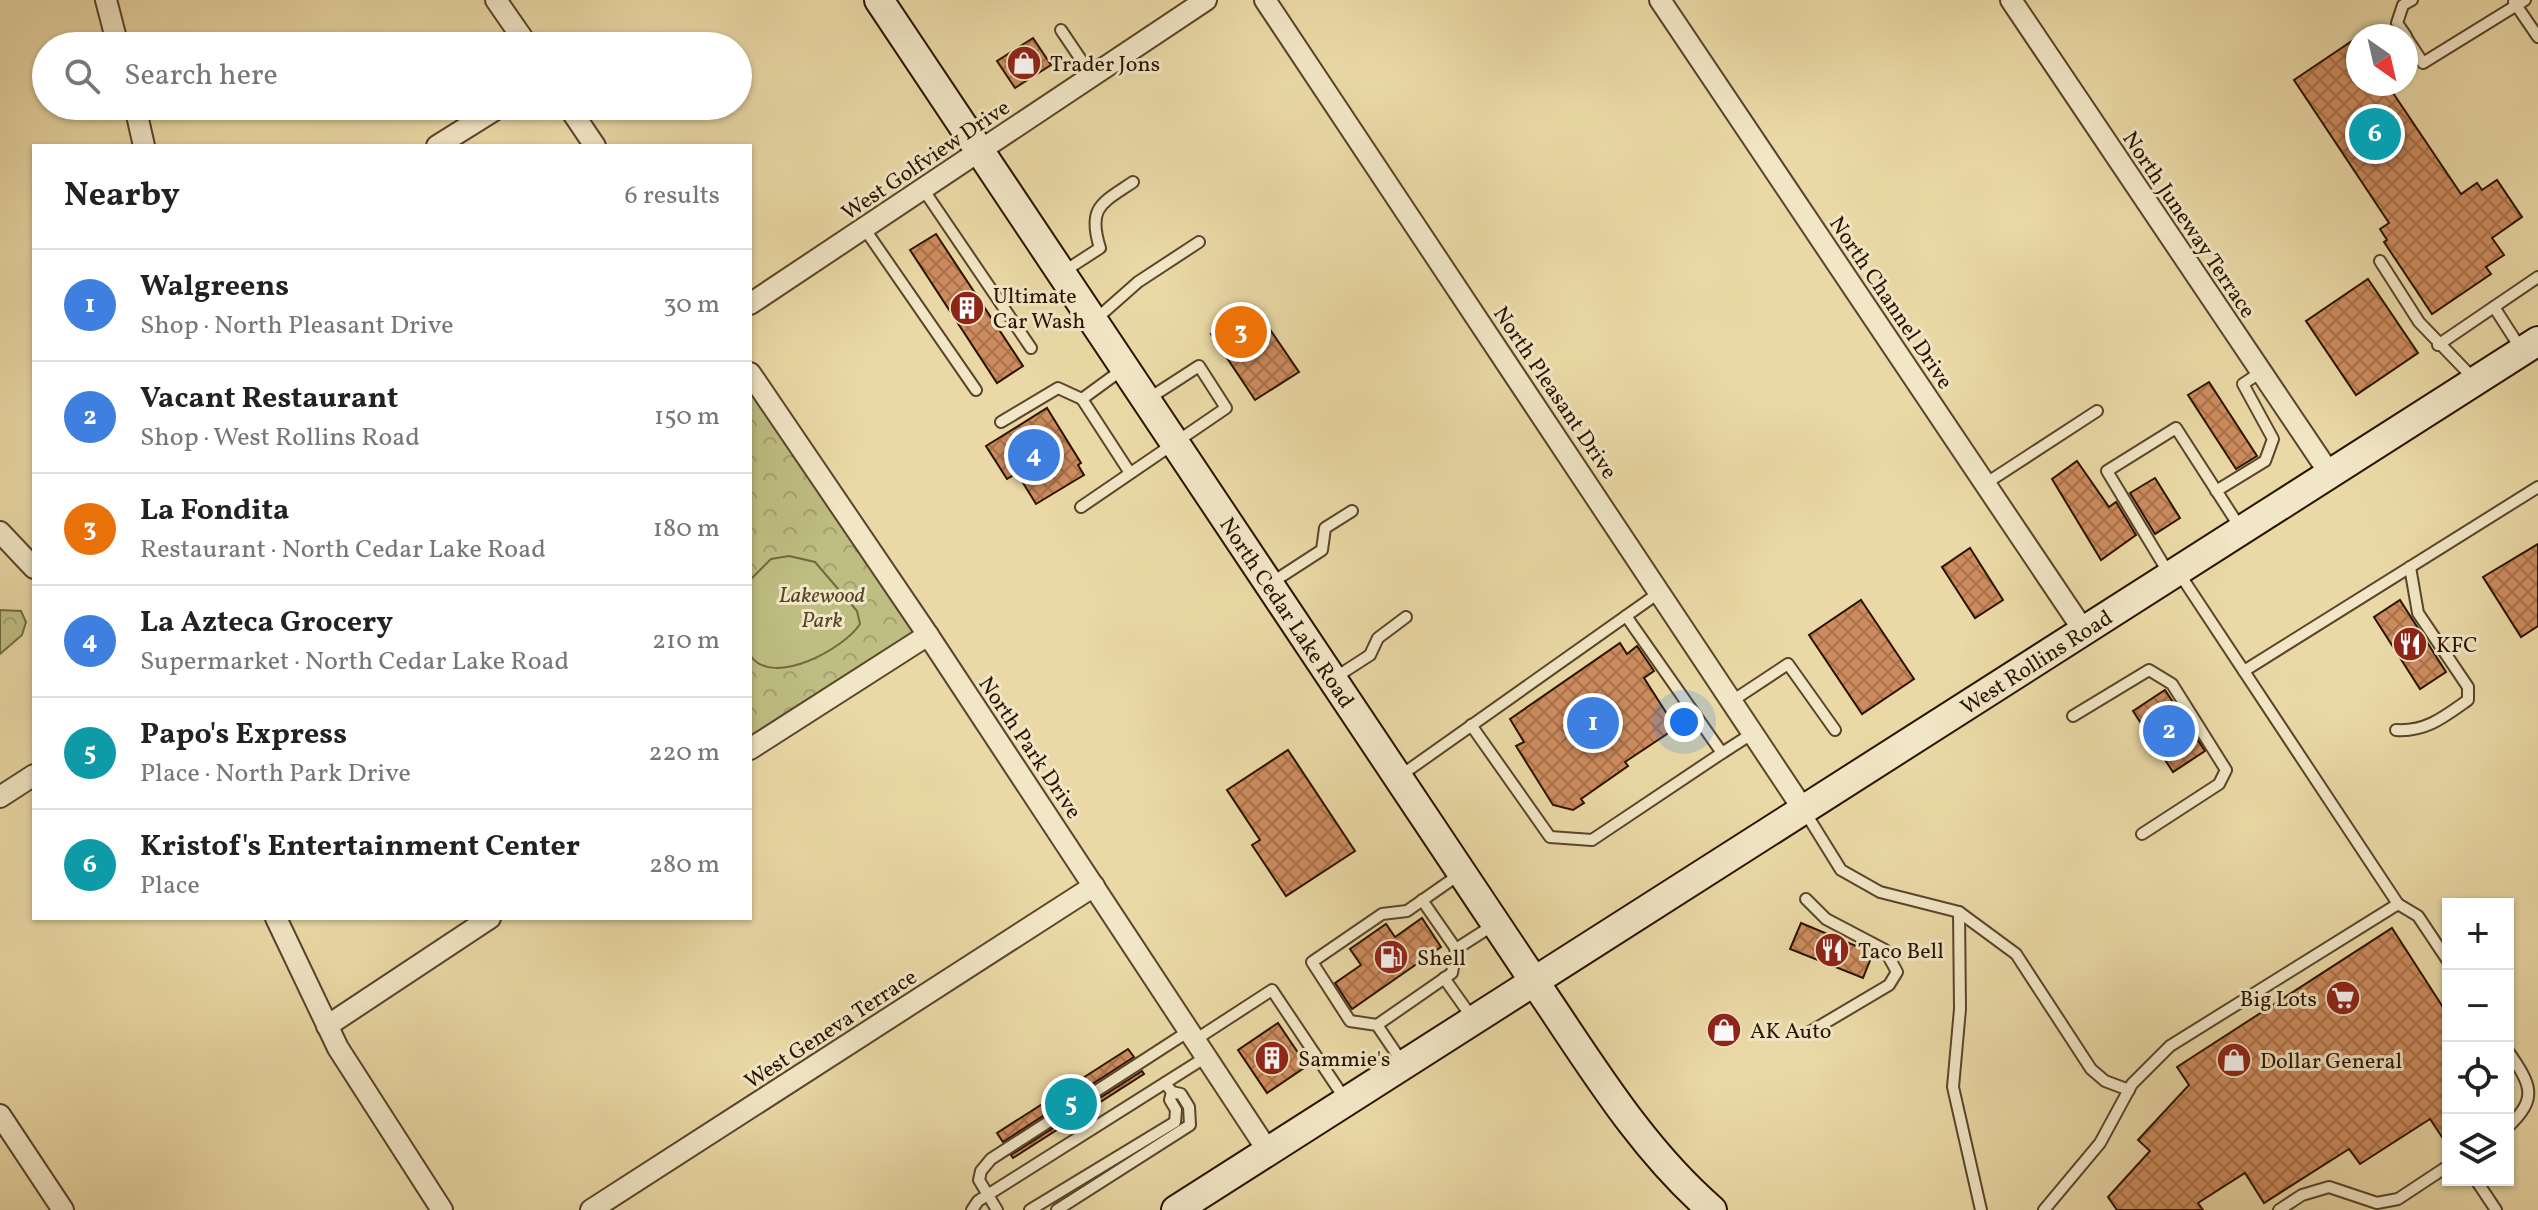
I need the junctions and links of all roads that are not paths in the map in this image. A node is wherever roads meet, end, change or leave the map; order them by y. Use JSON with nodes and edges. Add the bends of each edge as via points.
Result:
{"nodes":[{"id":1,"x":106,"y":0,"type":"edge"},
{"id":2,"x":496,"y":0,"type":"edge"},
{"id":3,"x":879,"y":0,"type":"edge"},
{"id":4,"x":1206,"y":0,"type":"edge"},
{"id":5,"x":1265,"y":0,"type":"edge"},
{"id":6,"x":1660,"y":0,"type":"edge"},
{"id":7,"x":2011,"y":0,"type":"edge"},
{"id":8,"x":2405,"y":2,"type":"edge"},
{"id":9,"x":2518,"y":2,"type":"edge"},
{"id":10,"x":2398,"y":24,"type":"edge"},
{"id":11,"x":1061,"y":30,"type":"dead end"},
{"id":12,"x":114,"y":32,"type":"edge"},
{"id":13,"x":518,"y":32,"type":"edge"},
{"id":14,"x":2538,"y":37,"type":"edge"},
{"id":15,"x":2418,"y":55,"type":"edge"},
{"id":16,"x":1092,"y":76,"type":"junction"},
{"id":17,"x":138,"y":120,"type":"edge"},
{"id":18,"x":479,"y":120,"type":"edge"},
{"id":19,"x":577,"y":120,"type":"edge"},
{"id":20,"x":144,"y":144,"type":"edge"},
{"id":21,"x":440,"y":144,"type":"edge"},
{"id":22,"x":594,"y":144,"type":"edge"},
{"id":23,"x":980,"y":151,"type":"junction"},
{"id":24,"x":1133,"y":182,"type":"dead end"},
{"id":25,"x":923,"y":189,"type":"junction"},
{"id":26,"x":864,"y":228,"type":"junction"},
{"id":27,"x":1199,"y":242,"type":"dead end"},
{"id":28,"x":2380,"y":261,"type":"dead end"},
{"id":29,"x":1061,"y":273,"type":"junction"},
{"id":30,"x":2538,"y":277,"type":"edge"},
{"id":31,"x":752,"y":303,"type":"edge"},
{"id":32,"x":2494,"y":307,"type":"junction"},
{"id":33,"x":1094,"y":322,"type":"junction"},
{"id":34,"x":2438,"y":345,"type":"junction"},
{"id":35,"x":2530,"y":346,"type":"edge"},
{"id":36,"x":1031,"y":348,"type":"dead end"},
{"id":37,"x":1125,"y":368,"type":"junction"},
{"id":38,"x":2261,"y":372,"type":"junction"},
{"id":39,"x":752,"y":376,"type":"edge"},
{"id":40,"x":2476,"y":381,"type":"junction"},
{"id":41,"x":976,"y":390,"type":"dead end"},
{"id":42,"x":1082,"y":399,"type":"junction"},
{"id":43,"x":1146,"y":400,"type":"junction"},
{"id":44,"x":2097,"y":411,"type":"dead end"},
{"id":45,"x":1001,"y":422,"type":"dead end"},
{"id":46,"x":1174,"y":443,"type":"junction"},
{"id":47,"x":1130,"y":473,"type":"junction"},
{"id":48,"x":2330,"y":474,"type":"junction"},
{"id":49,"x":1985,"y":484,"type":"junction"},
{"id":50,"x":2538,"y":487,"type":"edge"},
{"id":51,"x":2216,"y":491,"type":"junction"},
{"id":52,"x":1081,"y":507,"type":"dead end"},
{"id":53,"x":1352,"y":511,"type":"dead end"},
{"id":54,"x":2242,"y":531,"type":"junction"},
{"id":55,"x":0,"y":532,"type":"edge"},
{"id":56,"x":32,"y":566,"type":"edge"},
{"id":57,"x":2410,"y":567,"type":"junction"},
{"id":58,"x":2174,"y":574,"type":"junction"},
{"id":59,"x":1269,"y":585,"type":"junction"},
{"id":60,"x":1660,"y":592,"type":"junction"},
{"id":61,"x":1626,"y":616,"type":"junction"},
{"id":62,"x":1406,"y":617,"type":"dead end"},
{"id":63,"x":2084,"y":631,"type":"junction"},
{"id":64,"x":928,"y":635,"type":"junction"},
{"id":65,"x":2244,"y":671,"type":"junction"},
{"id":66,"x":1333,"y":680,"type":"junction"},
{"id":67,"x":1732,"y":701,"type":"junction"},
{"id":68,"x":2073,"y":716,"type":"dead end"},
{"id":69,"x":1471,"y":725,"type":"junction"},
{"id":70,"x":1835,"y":730,"type":"dead end"},
{"id":71,"x":2396,"y":730,"type":"dead end"},
{"id":72,"x":1753,"y":733,"type":"junction"},
{"id":73,"x":752,"y":748,"type":"edge"},
{"id":74,"x":1722,"y":753,"type":"junction"},
{"id":75,"x":32,"y":776,"type":"edge"},
{"id":76,"x":1398,"y":777,"type":"junction"},
{"id":77,"x":0,"y":797,"type":"edge"},
{"id":78,"x":1805,"y":812,"type":"junction"},
{"id":79,"x":2142,"y":834,"type":"dead end"},
{"id":80,"x":1462,"y":872,"type":"junction"},
{"id":81,"x":1094,"y":886,"type":"junction"},
{"id":82,"x":1806,"y":899,"type":"dead end"},
{"id":83,"x":1422,"y":900,"type":"junction"},
{"id":84,"x":2398,"y":904,"type":"junction"},
{"id":85,"x":1959,"y":912,"type":"junction"},
{"id":86,"x":277,"y":920,"type":"edge"},
{"id":87,"x":487,"y":920,"type":"edge"},
{"id":88,"x":1496,"y":923,"type":"junction"},
{"id":89,"x":1456,"y":949,"type":"junction"},
{"id":90,"x":2442,"y":952,"type":"edge"},
{"id":91,"x":1444,"y":978,"type":"junction"},
{"id":92,"x":1534,"y":981,"type":"junction"},
{"id":93,"x":1473,"y":1020,"type":"junction"},
{"id":94,"x":1377,"y":1025,"type":"junction"},
{"id":95,"x":327,"y":1026,"type":"junction"},
{"id":96,"x":1808,"y":1033,"type":"dead end"},
{"id":97,"x":1197,"y":1043,"type":"junction"},
{"id":98,"x":2514,"y":1060,"type":"edge"},
{"id":99,"x":1404,"y":1064,"type":"junction"},
{"id":100,"x":1169,"y":1087,"type":"junction"},
{"id":101,"x":2129,"y":1090,"type":"junction"},
{"id":102,"x":1346,"y":1101,"type":"junction"},
{"id":103,"x":0,"y":1115,"type":"edge"},
{"id":104,"x":2514,"y":1123,"type":"edge"},
{"id":105,"x":1268,"y":1151,"type":"junction"},
{"id":106,"x":2442,"y":1170,"type":"edge"},
{"id":107,"x":2480,"y":1186,"type":"edge"},
{"id":108,"x":988,"y":1195,"type":"junction"},
{"id":109,"x":63,"y":1210,"type":"edge"},
{"id":110,"x":442,"y":1210,"type":"edge"},
{"id":111,"x":591,"y":1210,"type":"edge"},
{"id":112,"x":972,"y":1210,"type":"edge"},
{"id":113,"x":997,"y":1210,"type":"edge"},
{"id":114,"x":1030,"y":1210,"type":"edge"},
{"id":115,"x":1057,"y":1210,"type":"edge"},
{"id":116,"x":1176,"y":1210,"type":"edge"},
{"id":117,"x":1712,"y":1210,"type":"edge"},
{"id":118,"x":1981,"y":1210,"type":"edge"},
{"id":119,"x":2044,"y":1210,"type":"edge"},
{"id":120,"x":2279,"y":1210,"type":"edge"},
{"id":121,"x":2496,"y":1210,"type":"edge"}],
"edges":[{"from":1,"to":12,"type":"street"},
{"from":2,"to":13,"type":"street"},
{"from":3,"to":23,"type":"main road","name":"North Cedar Lake Road"},
{"from":4,"to":16,"type":"street","name":"West Golfview Drive"},
{"from":5,"to":60,"type":"street","name":"North Pleasant Drive"},
{"from":6,"to":49,"type":"street","name":"North Channel Drive"},
{"from":7,"to":38,"type":"street","name":"North Juneway Terrace"},
{"from":8,"to":10,"type":"lane"},
{"from":9,"to":14,"type":"lane"},
{"from":9,"to":15,"type":"lane","via":[[2423,63]]},
{"from":11,"to":16,"type":"lane"},
{"from":16,"to":23,"type":"street","name":"West Golfview Drive"},
{"from":17,"to":20,"type":"street"},
{"from":18,"to":21,"type":"street"},
{"from":19,"to":22,"type":"street"},
{"from":23,"to":25,"type":"street","name":"West Golfview Drive"},
{"from":23,"to":29,"type":"main road","name":"North Cedar Lake Road"},
{"from":24,"to":29,"type":"lane","via":[[1099,205],[1093,225],[1100,248]]},
{"from":25,"to":26,"type":"street","name":"West Golfview Drive"},
{"from":25,"to":36,"type":"lane"},
{"from":26,"to":31,"type":"street","name":"West Golfview Drive"},
{"from":26,"to":41,"type":"lane"},
{"from":27,"to":33,"type":"lane","via":[[1138,282]]},
{"from":28,"to":34,"type":"lane"},
{"from":29,"to":33,"type":"main road","name":"North Cedar Lake Road"},
{"from":30,"to":32,"type":"lane"},
{"from":32,"to":34,"type":"lane"},
{"from":32,"to":35,"type":"lane"},
{"from":33,"to":37,"type":"main road","name":"North Cedar Lake Road"},
{"from":34,"to":40,"type":"lane"},
{"from":35,"to":40,"type":"main road","name":"West Rollins Road"},
{"from":37,"to":42,"type":"lane"},
{"from":37,"to":43,"type":"main road","name":"North Cedar Lake Road"},
{"from":38,"to":48,"type":"street","name":"North Juneway Terrace"},
{"from":38,"to":51,"type":"lane","via":[[2243,384],[2273,439],[2265,461]]},
{"from":39,"to":64,"type":"street","name":"North Park Drive"},
{"from":40,"to":48,"type":"main road","name":"West Rollins Road"},
{"from":42,"to":45,"type":"lane","via":[[1058,388]]},
{"from":42,"to":47,"type":"lane"},
{"from":43,"to":46,"type":"main road","name":"North Cedar Lake Road"},
{"from":43,"to":46,"type":"lane","via":[[1199,366],[1226,408]]},
{"from":44,"to":49,"type":"lane"},
{"from":46,"to":47,"type":"lane"},
{"from":46,"to":59,"type":"main road","name":"North Cedar Lake Road"},
{"from":47,"to":52,"type":"lane"},
{"from":48,"to":54,"type":"main road","name":"West Rollins Road"},
{"from":49,"to":63,"type":"street","name":"North Channel Drive"},
{"from":50,"to":57,"type":"lane"},
{"from":51,"to":54,"type":"lane"},
{"from":51,"to":58,"type":"lane","via":[[2176,428],[2107,471]]},
{"from":53,"to":59,"type":"lane","via":[[1325,528],[1322,550]]},
{"from":54,"to":58,"type":"main road","name":"West Rollins Road"},
{"from":55,"to":56,"type":"street"},
{"from":57,"to":65,"type":"lane"},
{"from":57,"to":71,"type":"lane","via":[[2418,613],[2468,687],[2468,700],[2436,723],[2414,731]]},
{"from":58,"to":63,"type":"main road","name":"West Rollins Road"},
{"from":58,"to":65,"type":"lane"},
{"from":59,"to":66,"type":"main road","name":"North Cedar Lake Road"},
{"from":60,"to":61,"type":"lane"},
{"from":60,"to":67,"type":"street","name":"North Pleasant Drive"},
{"from":61,"to":69,"type":"lane"},
{"from":61,"to":74,"type":"lane"},
{"from":62,"to":66,"type":"lane","via":[[1378,638],[1370,655]]},
{"from":63,"to":78,"type":"main road","name":"West Rollins Road"},
{"from":64,"to":73,"type":"street"},
{"from":64,"to":81,"type":"street","name":"North Park Drive"},
{"from":65,"to":84,"type":"lane"},
{"from":66,"to":76,"type":"main road","name":"North Cedar Lake Road"},
{"from":67,"to":70,"type":"lane","via":[[1788,664]]},
{"from":67,"to":72,"type":"street","name":"North Pleasant Drive"},
{"from":68,"to":79,"type":"lane","via":[[2149,670],[2172,684],[2226,770],[2219,784]]},
{"from":69,"to":74,"type":"lane","via":[[1550,837],[1592,840]]},
{"from":69,"to":76,"type":"lane"},
{"from":72,"to":74,"type":"lane"},
{"from":72,"to":78,"type":"street","name":"North Pleasant Drive"},
{"from":75,"to":77,"type":"street"},
{"from":76,"to":80,"type":"main road","name":"North Cedar Lake Road"},
{"from":78,"to":85,"type":"lane","via":[[1841,870],[1880,892]]},
{"from":78,"to":92,"type":"main road","name":"West Rollins Road"},
{"from":80,"to":83,"type":"lane"},
{"from":80,"to":88,"type":"main road","name":"North Cedar Lake Road"},
{"from":81,"to":97,"type":"street","name":"North Park Drive"},
{"from":81,"to":111,"type":"street","name":"West Geneva Terrace"},
{"from":82,"to":96,"type":"lane","via":[[1826,919],[1885,950],[1897,972],[1889,985]]},
{"from":83,"to":89,"type":"lane"},
{"from":83,"to":94,"type":"lane","via":[[1407,911],[1382,914],[1312,962],[1350,1021]]},
{"from":84,"to":90,"type":"lane","via":[[2418,916]]},
{"from":84,"to":101,"type":"lane","via":[[2170,1046]]},
{"from":85,"to":101,"type":"lane","via":[[2016,954],[2091,1069]]},
{"from":85,"to":118,"type":"lane","via":[[1960,1009],[1953,1087]]},
{"from":86,"to":95,"type":"street"},
{"from":87,"to":95,"type":"street"},
{"from":88,"to":89,"type":"lane"},
{"from":88,"to":92,"type":"main road","name":"North Cedar Lake Road"},
{"from":89,"to":91,"type":"lane","via":[[1452,973]]},
{"from":91,"to":93,"type":"lane"},
{"from":91,"to":94,"type":"lane"},
{"from":92,"to":93,"type":"main road","name":"West Rollins Road"},
{"from":92,"to":117,"type":"main road","name":"North Cedar Lake Road","via":[[1628,1116],[1681,1184]]},
{"from":93,"to":99,"type":"main road","name":"West Rollins Road"},
{"from":94,"to":99,"type":"lane"},
{"from":95,"to":110,"type":"street"},
{"from":97,"to":100,"type":"lane"},
{"from":97,"to":102,"type":"lane","via":[[1272,990]]},
{"from":97,"to":105,"type":"street","name":"North Park Drive"},
{"from":97,"to":108,"type":"lane","via":[[991,1159],[979,1180]]},
{"from":98,"to":104,"type":"lane","via":[[2535,1099],[2529,1113]]},
{"from":99,"to":102,"type":"main road","name":"West Rollins Road"},
{"from":100,"to":108,"type":"lane","via":[[1152,1092]]},
{"from":100,"to":114,"type":"lane","via":[[1175,1122]]},
{"from":100,"to":115,"type":"lane","via":[[1189,1107],[1190,1125]]},
{"from":101,"to":119,"type":"lane","via":[[2100,1143]]},
{"from":102,"to":105,"type":"main road","name":"West Rollins Road"},
{"from":103,"to":109,"type":"street"},
{"from":105,"to":116,"type":"main road","name":"West Rollins Road"},
{"from":106,"to":120,"type":"lane","via":[[2398,1199],[2377,1203],[2329,1187],[2302,1195]]},
{"from":107,"to":121,"type":"lane"},
{"from":108,"to":112,"type":"lane"},
{"from":108,"to":113,"type":"lane"}]}
